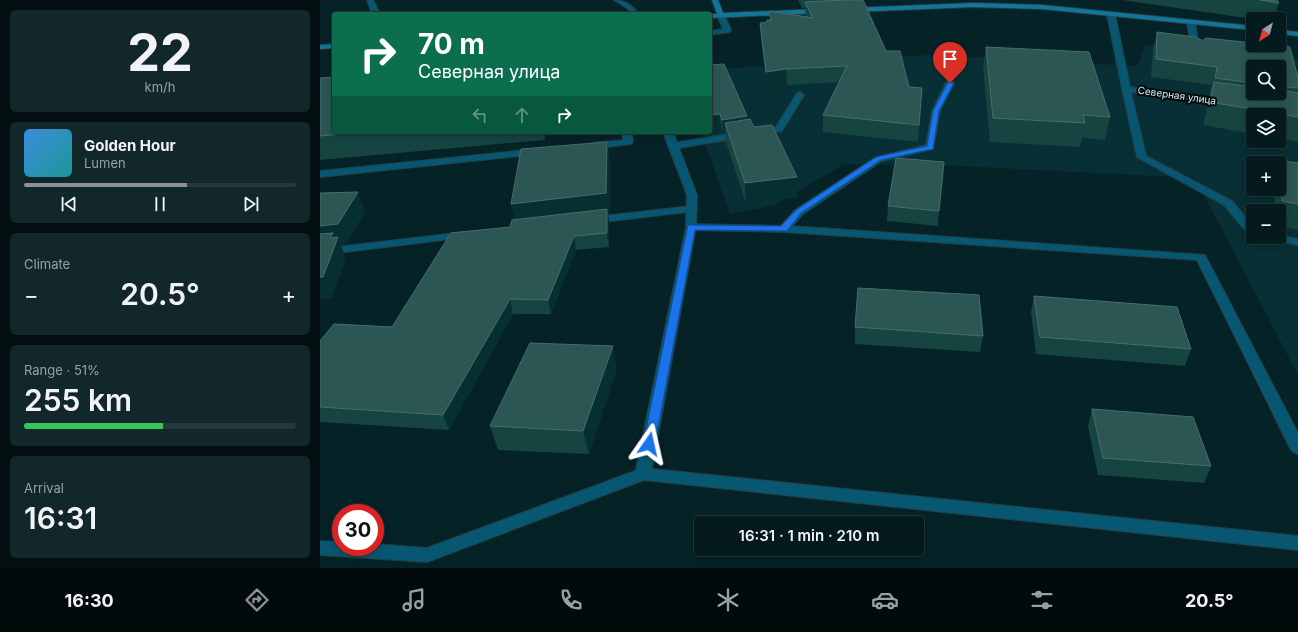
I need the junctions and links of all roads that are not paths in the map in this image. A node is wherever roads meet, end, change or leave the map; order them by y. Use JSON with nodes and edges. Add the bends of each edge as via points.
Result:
{"nodes":[{"id":1,"x":370,"y":0,"type":"edge"},
{"id":2,"x":617,"y":0,"type":"edge"},
{"id":3,"x":715,"y":0,"type":"edge"},
{"id":4,"x":847,"y":10,"type":"edge"},
{"id":5,"x":831,"y":11,"type":"edge"},
{"id":6,"x":375,"y":12,"type":"edge"},
{"id":7,"x":634,"y":12,"type":"edge"},
{"id":8,"x":1111,"y":14,"type":"junction"},
{"id":9,"x":712,"y":16,"type":"edge"},
{"id":10,"x":721,"y":16,"type":"junction"},
{"id":11,"x":1191,"y":22,"type":"junction"},
{"id":12,"x":1246,"y":27,"type":"edge"},
{"id":13,"x":712,"y":33,"type":"edge"},
{"id":14,"x":1286,"y":33,"type":"edge"},
{"id":15,"x":1298,"y":34,"type":"edge"},
{"id":16,"x":332,"y":46,"type":"edge"},
{"id":17,"x":320,"y":47,"type":"edge"},
{"id":18,"x":1196,"y":54,"type":"edge"},
{"id":19,"x":950,"y":83,"type":"dead end"},
{"id":20,"x":1126,"y":89,"type":"junction"},
{"id":21,"x":800,"y":95,"type":"dead end"},
{"id":22,"x":1236,"y":104,"type":"edge"},
{"id":23,"x":627,"y":134,"type":"edge"},
{"id":24,"x":669,"y":134,"type":"edge"},
{"id":25,"x":674,"y":146,"type":"junction"},
{"id":26,"x":580,"y":147,"type":"edge"},
{"id":27,"x":549,"y":150,"type":"edge"},
{"id":28,"x":320,"y":174,"type":"edge"},
{"id":29,"x":692,"y":209,"type":"junction"},
{"id":30,"x":581,"y":222,"type":"edge"},
{"id":31,"x":1246,"y":225,"type":"edge"},
{"id":32,"x":691,"y":227,"type":"junction"},
{"id":33,"x":784,"y":229,"type":"junction"},
{"id":34,"x":478,"y":234,"type":"edge"},
{"id":35,"x":1286,"y":240,"type":"edge"},
{"id":36,"x":1298,"y":242,"type":"edge"},
{"id":37,"x":320,"y":252,"type":"edge"},
{"id":38,"x":1298,"y":448,"type":"edge"},
{"id":39,"x":643,"y":474,"type":"junction"},
{"id":40,"x":1298,"y":543,"type":"edge"},
{"id":41,"x":320,"y":548,"type":"edge"}],
"edges":[{"from":1,"to":6,"type":"street"},
{"from":2,"to":7,"type":"street"},
{"from":3,"to":10,"type":"main road"},
{"from":4,"to":8,"type":"main road","via":[[973,5],[1042,7]]},
{"from":5,"to":10,"type":"main road"},
{"from":8,"to":11,"type":"main road"},
{"from":8,"to":20,"type":"street","name":"Северная улица"},
{"from":9,"to":10,"type":"main road"},
{"from":10,"to":13,"type":"street","via":[[727,30]]},
{"from":11,"to":12,"type":"main road"},
{"from":11,"to":18,"type":"street"},
{"from":14,"to":15,"type":"main road"},
{"from":16,"to":17,"type":"main road"},
{"from":19,"to":33,"type":"street","via":[[936,111],[930,147],[879,159],[798,212]]},
{"from":20,"to":22,"type":"street","name":"Северная улица"},
{"from":20,"to":31,"type":"street","name":"Северная улица","via":[[1142,157],[1228,203]]},
{"from":21,"to":25,"type":"street","via":[[779,129]]},
{"from":23,"to":26,"type":"street","via":[[628,142]]},
{"from":24,"to":25,"type":"street"},
{"from":25,"to":29,"type":"street","via":[[692,195]]},
{"from":27,"to":28,"type":"street"},
{"from":29,"to":30,"type":"street"},
{"from":29,"to":32,"type":"street"},
{"from":32,"to":33,"type":"street"},
{"from":32,"to":39,"type":"street"},
{"from":33,"to":38,"type":"street","via":[[1201,258]]},
{"from":34,"to":37,"type":"street"},
{"from":35,"to":36,"type":"street"},
{"from":39,"to":40,"type":"street"},
{"from":39,"to":41,"type":"street","via":[[426,555]]}]}
